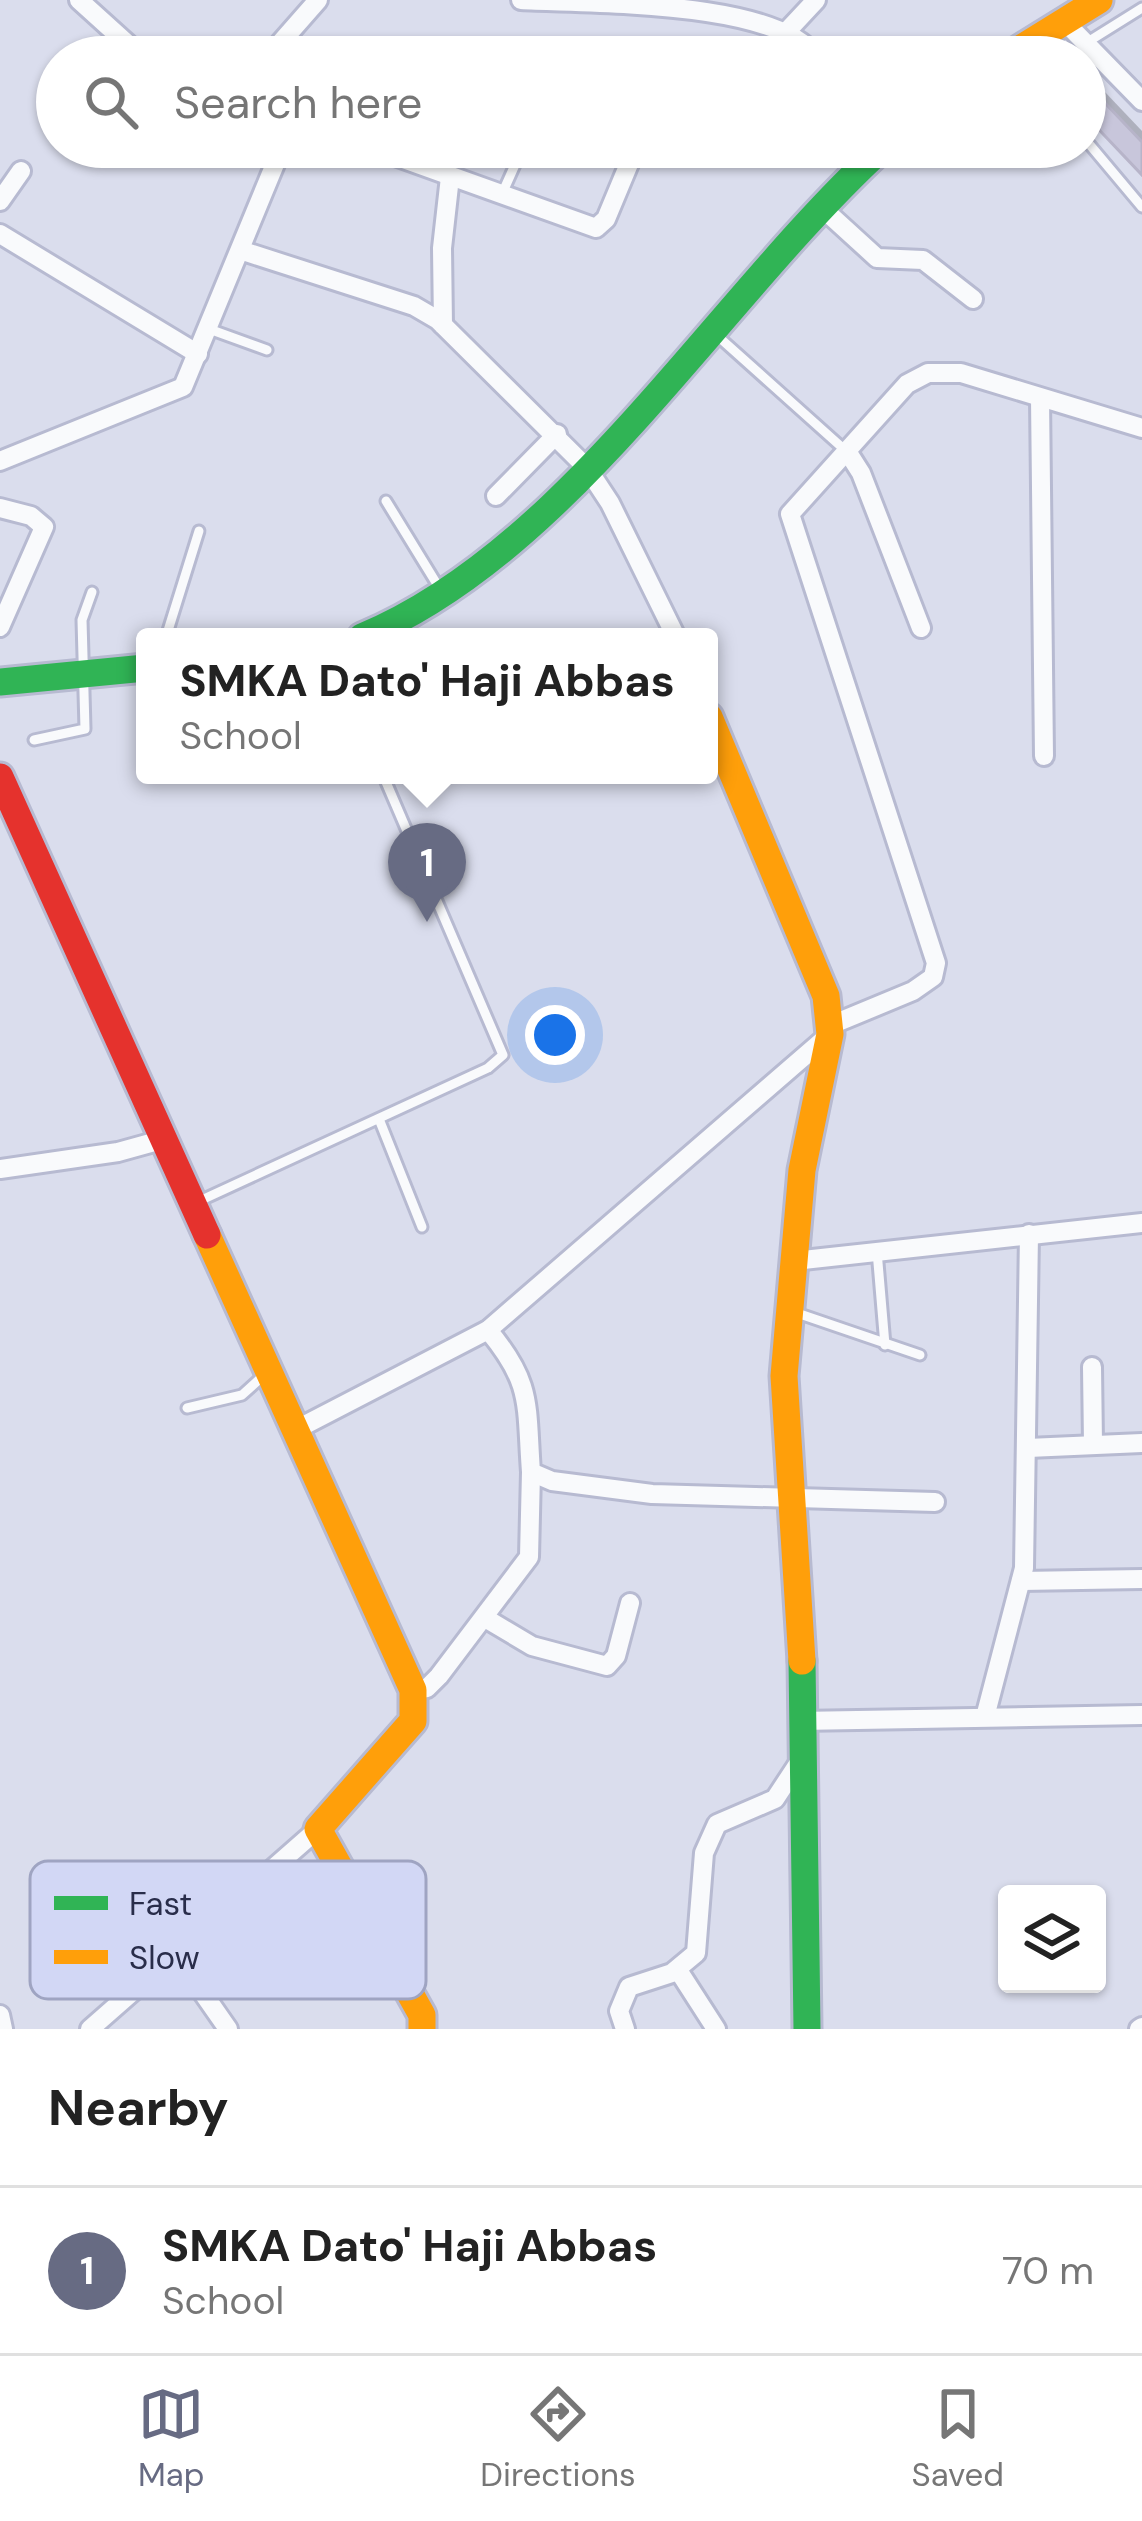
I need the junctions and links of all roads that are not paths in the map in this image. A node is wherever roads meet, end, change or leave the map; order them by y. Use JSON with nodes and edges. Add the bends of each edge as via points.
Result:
{"nodes":[{"id":1,"x":79,"y":0,"type":"edge"},
{"id":2,"x":318,"y":0,"type":"edge"},
{"id":3,"x":520,"y":0,"type":"edge"},
{"id":4,"x":816,"y":0,"type":"edge"},
{"id":5,"x":1099,"y":0,"type":"edge"},
{"id":6,"x":720,"y":6,"type":"edge"},
{"id":7,"x":1142,"y":8,"type":"edge"},
{"id":8,"x":1064,"y":22,"type":"junction"},
{"id":9,"x":789,"y":29,"type":"junction"},
{"id":10,"x":119,"y":36,"type":"edge"},
{"id":11,"x":286,"y":36,"type":"edge"},
{"id":12,"x":796,"y":36,"type":"edge"},
{"id":13,"x":1043,"y":36,"type":"edge"},
{"id":14,"x":1079,"y":36,"type":"edge"},
{"id":15,"x":1097,"y":36,"type":"edge"},
{"id":16,"x":1106,"y":64,"type":"edge"},
{"id":17,"x":1142,"y":101,"type":"edge"},
{"id":18,"x":1106,"y":165,"type":"edge"},
{"id":19,"x":274,"y":168,"type":"edge"},
{"id":20,"x":426,"y":168,"type":"edge"},
{"id":21,"x":514,"y":168,"type":"edge"},
{"id":22,"x":627,"y":168,"type":"edge"},
{"id":23,"x":854,"y":168,"type":"edge"},
{"id":24,"x":21,"y":171,"type":"dead end"},
{"id":25,"x":450,"y":177,"type":"junction"},
{"id":26,"x":502,"y":196,"type":"junction"},
{"id":27,"x":0,"y":201,"type":"edge"},
{"id":28,"x":820,"y":206,"type":"junction"},
{"id":29,"x":1142,"y":207,"type":"edge"},
{"id":30,"x":0,"y":234,"type":"edge"},
{"id":31,"x":243,"y":251,"type":"junction"},
{"id":32,"x":973,"y":298,"type":"dead end"},
{"id":33,"x":443,"y":325,"type":"junction"},
{"id":34,"x":209,"y":328,"type":"junction"},
{"id":35,"x":712,"y":331,"type":"junction"},
{"id":36,"x":267,"y":350,"type":"dead end"},
{"id":37,"x":199,"y":354,"type":"junction"},
{"id":38,"x":1040,"y":398,"type":"junction"},
{"id":39,"x":1142,"y":428,"type":"edge"},
{"id":40,"x":557,"y":434,"type":"junction"},
{"id":41,"x":847,"y":452,"type":"junction"},
{"id":42,"x":0,"y":460,"type":"edge"},
{"id":43,"x":587,"y":468,"type":"junction"},
{"id":44,"x":496,"y":496,"type":"dead end"},
{"id":45,"x":386,"y":501,"type":"dead end"},
{"id":46,"x":0,"y":508,"type":"edge"},
{"id":47,"x":199,"y":531,"type":"dead end"},
{"id":48,"x":92,"y":592,"type":"dead end"},
{"id":49,"x":446,"y":599,"type":"junction"},
{"id":50,"x":0,"y":627,"type":"edge"},
{"id":51,"x":169,"y":628,"type":"edge"},
{"id":52,"x":389,"y":628,"type":"edge"},
{"id":53,"x":672,"y":628,"type":"edge"},
{"id":54,"x":921,"y":628,"type":"dead end"},
{"id":55,"x":136,"y":669,"type":"edge"},
{"id":56,"x":81,"y":674,"type":"junction"},
{"id":57,"x":0,"y":682,"type":"edge"},
{"id":58,"x":718,"y":738,"type":"edge"},
{"id":59,"x":34,"y":740,"type":"dead end"},
{"id":60,"x":1044,"y":756,"type":"dead end"},
{"id":61,"x":0,"y":777,"type":"edge"},
{"id":62,"x":386,"y":784,"type":"edge"},
{"id":63,"x":830,"y":1030,"type":"junction"},
{"id":64,"x":379,"y":1119,"type":"junction"},
{"id":65,"x":165,"y":1139,"type":"junction"},
{"id":66,"x":0,"y":1169,"type":"edge"},
{"id":67,"x":194,"y":1203,"type":"junction"},
{"id":68,"x":1142,"y":1223,"type":"edge"},
{"id":69,"x":422,"y":1227,"type":"dead end"},
{"id":70,"x":1029,"y":1234,"type":"junction"},
{"id":71,"x":877,"y":1251,"type":"junction"},
{"id":72,"x":794,"y":1261,"type":"junction"},
{"id":73,"x":788,"y":1311,"type":"junction"},
{"id":74,"x":488,"y":1330,"type":"junction"},
{"id":75,"x":886,"y":1345,"type":"junction"},
{"id":76,"x":920,"y":1355,"type":"dead end"},
{"id":77,"x":269,"y":1366,"type":"junction"},
{"id":78,"x":1092,"y":1366,"type":"dead end"},
{"id":79,"x":252,"y":1390,"type":"junction"},
{"id":80,"x":283,"y":1397,"type":"junction"},
{"id":81,"x":187,"y":1408,"type":"dead end"},
{"id":82,"x":297,"y":1429,"type":"junction"},
{"id":83,"x":1142,"y":1443,"type":"edge"},
{"id":84,"x":1093,"y":1444,"type":"junction"},
{"id":85,"x":1028,"y":1448,"type":"junction"},
{"id":86,"x":531,"y":1472,"type":"junction"},
{"id":87,"x":794,"y":1497,"type":"junction"},
{"id":88,"x":935,"y":1502,"type":"dead end"},
{"id":89,"x":1142,"y":1579,"type":"edge"},
{"id":90,"x":1021,"y":1581,"type":"junction"},
{"id":91,"x":630,"y":1603,"type":"dead end"},
{"id":92,"x":485,"y":1618,"type":"junction"},
{"id":93,"x":413,"y":1690,"type":"junction"},
{"id":94,"x":1142,"y":1714,"type":"edge"},
{"id":95,"x":986,"y":1717,"type":"junction"},
{"id":96,"x":799,"y":1720,"type":"junction"},
{"id":97,"x":802,"y":1757,"type":"junction"},
{"id":98,"x":318,"y":1829,"type":"junction"},
{"id":99,"x":281,"y":1861,"type":"edge"},
{"id":100,"x":336,"y":1861,"type":"edge"},
{"id":101,"x":678,"y":1970,"type":"junction"},
{"id":102,"x":124,"y":1999,"type":"edge"},
{"id":103,"x":208,"y":1999,"type":"edge"},
{"id":104,"x":413,"y":1999,"type":"edge"},
{"id":105,"x":0,"y":2015,"type":"edge"},
{"id":106,"x":4,"y":2029,"type":"edge"},
{"id":107,"x":91,"y":2029,"type":"edge"},
{"id":108,"x":229,"y":2029,"type":"edge"},
{"id":109,"x":422,"y":2029,"type":"edge"},
{"id":110,"x":626,"y":2029,"type":"edge"},
{"id":111,"x":716,"y":2029,"type":"edge"},
{"id":112,"x":807,"y":2029,"type":"edge"}],
"edges":[{"from":1,"to":10,"type":"street"},
{"from":2,"to":11,"type":"street"},
{"from":3,"to":6,"type":"street"},
{"from":4,"to":9,"type":"street"},
{"from":5,"to":8,"type":"street"},
{"from":6,"to":9,"type":"street"},
{"from":7,"to":15,"type":"lane"},
{"from":8,"to":13,"type":"street"},
{"from":8,"to":14,"type":"street"},
{"from":9,"to":12,"type":"street"},
{"from":16,"to":17,"type":"street"},
{"from":18,"to":29,"type":"lane"},
{"from":19,"to":31,"type":"street"},
{"from":20,"to":25,"type":"street"},
{"from":21,"to":26,"type":"lane"},
{"from":22,"to":26,"type":"street","via":[[596,227]]},
{"from":23,"to":28,"type":"street"},
{"from":24,"to":27,"type":"street"},
{"from":25,"to":26,"type":"street"},
{"from":25,"to":33,"type":"street"},
{"from":28,"to":32,"type":"street","via":[[877,258],[923,260]]},
{"from":28,"to":35,"type":"street"},
{"from":30,"to":37,"type":"street"},
{"from":31,"to":33,"type":"street","via":[[414,307]]},
{"from":31,"to":34,"type":"street"},
{"from":33,"to":40,"type":"street"},
{"from":34,"to":36,"type":"lane"},
{"from":34,"to":37,"type":"street"},
{"from":35,"to":41,"type":"lane"},
{"from":35,"to":43,"type":"street"},
{"from":37,"to":42,"type":"street","via":[[173,394]]},
{"from":38,"to":39,"type":"street"},
{"from":38,"to":41,"type":"street","via":[[961,373],[928,373],[907,384]]},
{"from":38,"to":60,"type":"street"},
{"from":40,"to":43,"type":"street"},
{"from":40,"to":44,"type":"street"},
{"from":41,"to":54,"type":"street"},
{"from":41,"to":63,"type":"street","via":[[797,502],[790,520],[936,971],[913,991]]},
{"from":43,"to":49,"type":"street","via":[[484,572]]},
{"from":43,"to":53,"type":"street"},
{"from":45,"to":49,"type":"lane"},
{"from":46,"to":50,"type":"street","via":[[44,527]]},
{"from":47,"to":51,"type":"lane"},
{"from":48,"to":56,"type":"lane","via":[[82,620]]},
{"from":49,"to":52,"type":"street"},
{"from":55,"to":56,"type":"street"},
{"from":56,"to":57,"type":"street"},
{"from":56,"to":59,"type":"lane","via":[[85,729]]},
{"from":58,"to":63,"type":"street","via":[[826,996]]},
{"from":61,"to":65,"type":"street"},
{"from":62,"to":64,"type":"lane","via":[[503,1055]]},
{"from":63,"to":72,"type":"street","via":[[802,1170]]},
{"from":63,"to":74,"type":"street"},
{"from":64,"to":67,"type":"lane"},
{"from":64,"to":69,"type":"lane"},
{"from":65,"to":66,"type":"street"},
{"from":65,"to":67,"type":"street"},
{"from":67,"to":77,"type":"street"},
{"from":68,"to":70,"type":"street"},
{"from":70,"to":71,"type":"street"},
{"from":70,"to":85,"type":"street"},
{"from":71,"to":72,"type":"street"},
{"from":71,"to":75,"type":"lane"},
{"from":72,"to":73,"type":"street"},
{"from":73,"to":75,"type":"lane"},
{"from":73,"to":87,"type":"street","via":[[784,1393]]},
{"from":74,"to":82,"type":"street"},
{"from":74,"to":86,"type":"street","via":[[525,1383]]},
{"from":75,"to":76,"type":"lane"},
{"from":77,"to":79,"type":"lane"},
{"from":77,"to":80,"type":"street"},
{"from":78,"to":84,"type":"street"},
{"from":79,"to":80,"type":"lane"},
{"from":79,"to":81,"type":"lane"},
{"from":80,"to":82,"type":"street"},
{"from":82,"to":93,"type":"street"},
{"from":83,"to":84,"type":"street"},
{"from":84,"to":85,"type":"street"},
{"from":85,"to":90,"type":"street"},
{"from":86,"to":87,"type":"street","via":[[652,1494]]},
{"from":86,"to":92,"type":"street","via":[[529,1557]]},
{"from":87,"to":88,"type":"street"},
{"from":87,"to":96,"type":"street"},
{"from":89,"to":90,"type":"street"},
{"from":90,"to":95,"type":"street"},
{"from":91,"to":92,"type":"street","via":[[607,1666],[532,1646]]},
{"from":92,"to":93,"type":"street","via":[[430,1685]]},
{"from":93,"to":98,"type":"street","via":[[413,1721]]},
{"from":94,"to":95,"type":"street"},
{"from":95,"to":96,"type":"street"},
{"from":96,"to":97,"type":"street"},
{"from":97,"to":101,"type":"street","via":[[784,1792],[725,1817],[710,1837],[698,1947]]},
{"from":97,"to":112,"type":"street"},
{"from":98,"to":99,"type":"street"},
{"from":98,"to":100,"type":"street"},
{"from":101,"to":110,"type":"street","via":[[629,1987],[619,2011]]},
{"from":101,"to":111,"type":"street"},
{"from":102,"to":107,"type":"street"},
{"from":103,"to":108,"type":"street"},
{"from":104,"to":109,"type":"street"},
{"from":105,"to":106,"type":"street"}]}
